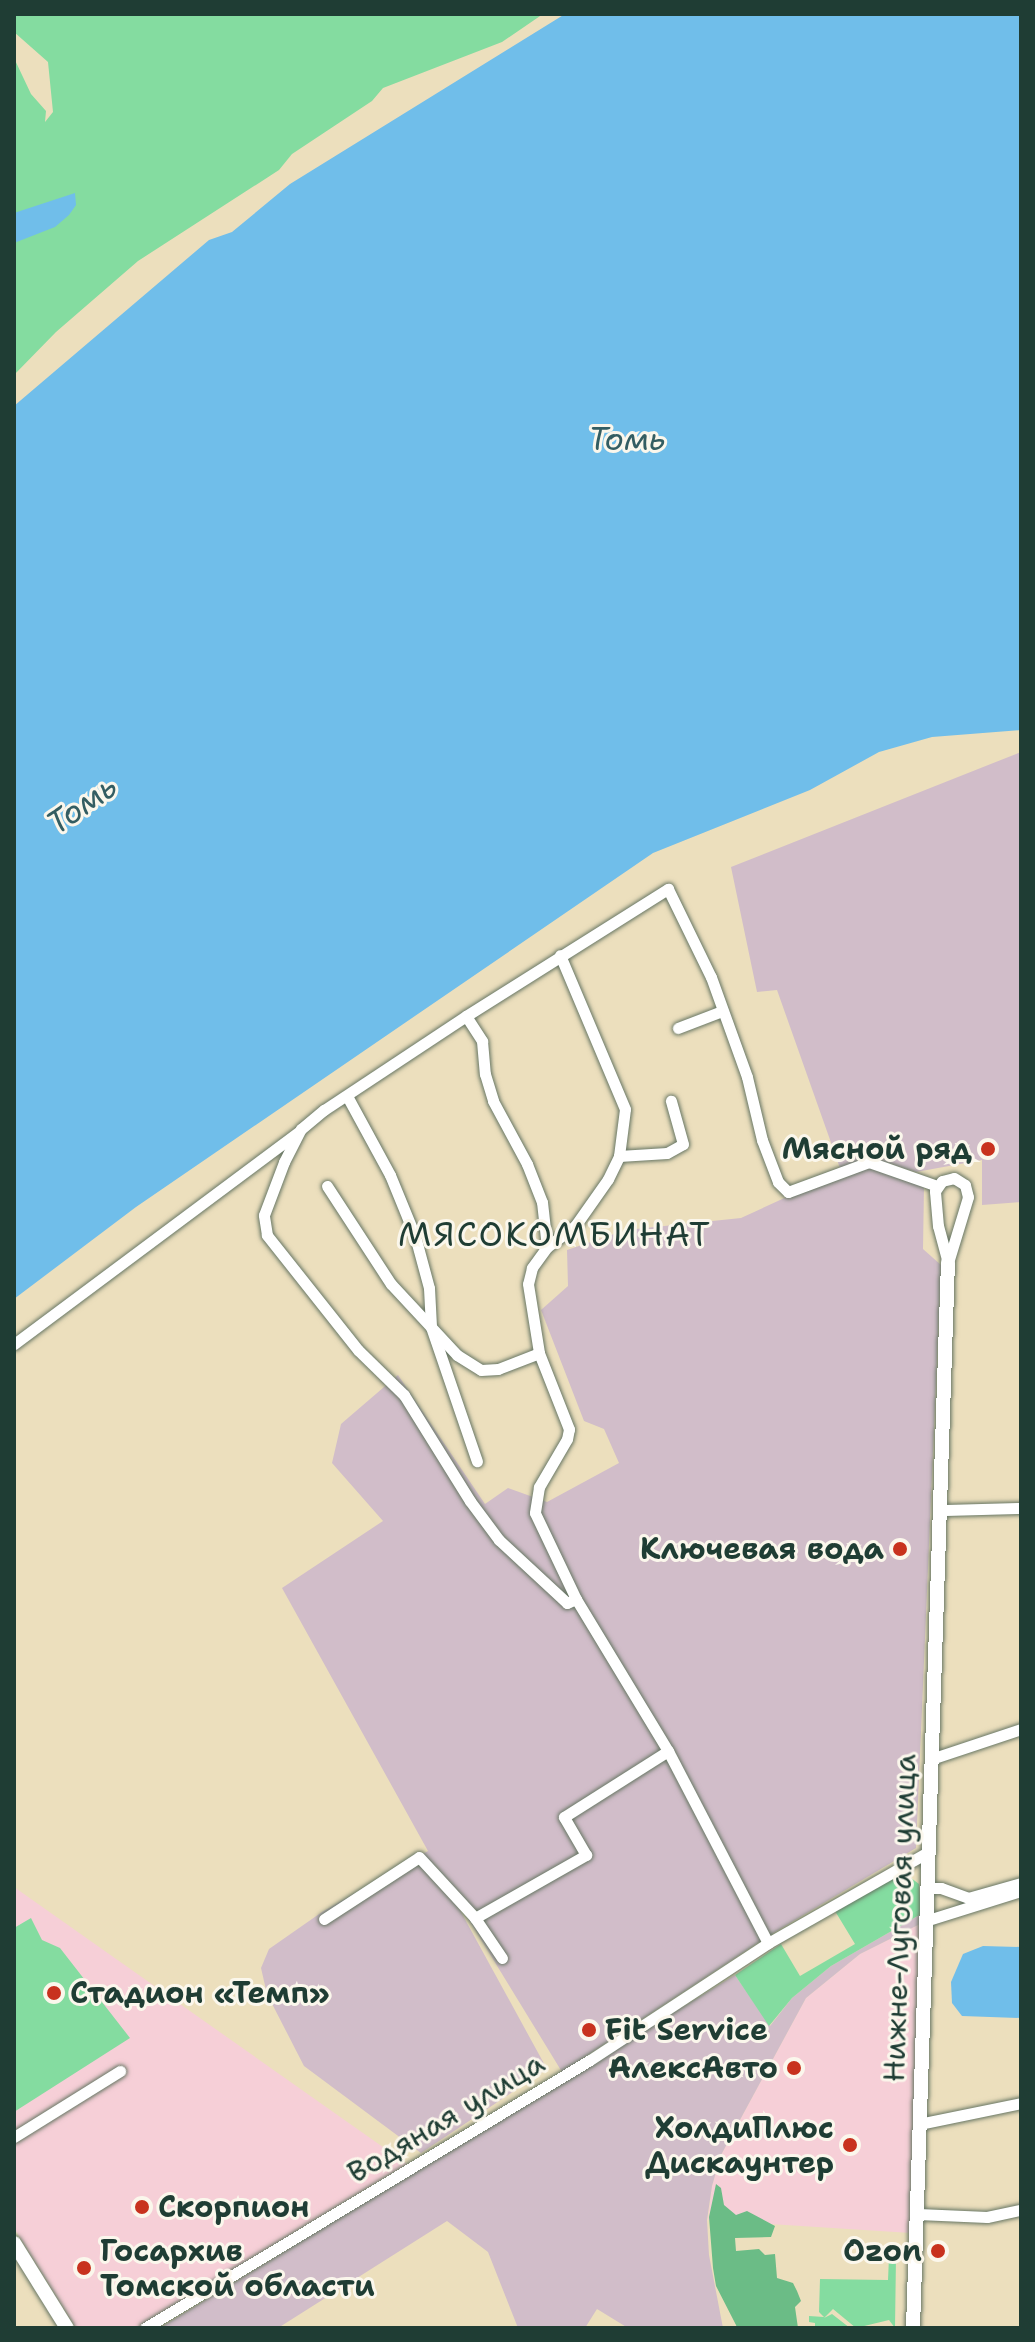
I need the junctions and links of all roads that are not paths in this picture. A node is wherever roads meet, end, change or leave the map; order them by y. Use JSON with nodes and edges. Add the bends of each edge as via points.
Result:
{"nodes":[{"id":1,"x":560,"y":955,"type":"junction"},
{"id":2,"x":722,"y":1011,"type":"junction"},
{"id":3,"x":466,"y":1016,"type":"junction"},
{"id":4,"x":678,"y":1028,"type":"dead end"},
{"id":5,"x":347,"y":1096,"type":"junction"},
{"id":6,"x":671,"y":1101,"type":"dead end"},
{"id":7,"x":301,"y":1129,"type":"junction"},
{"id":8,"x":619,"y":1156,"type":"junction"},
{"id":9,"x":327,"y":1186,"type":"dead end"},
{"id":10,"x":937,"y":1186,"type":"junction"},
{"id":11,"x":547,"y":1247,"type":"junction"},
{"id":12,"x":948,"y":1263,"type":"junction"},
{"id":13,"x":431,"y":1327,"type":"junction"},
{"id":14,"x":14,"y":1344,"type":"edge"},
{"id":15,"x":539,"y":1353,"type":"junction"},
{"id":16,"x":477,"y":1461,"type":"dead end"},
{"id":17,"x":1021,"y":1508,"type":"edge"},
{"id":18,"x":942,"y":1510,"type":"junction"},
{"id":19,"x":576,"y":1599,"type":"junction"},
{"id":20,"x":1021,"y":1729,"type":"edge"},
{"id":21,"x":668,"y":1751,"type":"junction"},
{"id":22,"x":931,"y":1759,"type":"junction"},
{"id":23,"x":928,"y":1852,"type":"junction"},
{"id":24,"x":1021,"y":1883,"type":"edge"},
{"id":25,"x":926,"y":1888,"type":"junction"},
{"id":26,"x":1021,"y":1891,"type":"edge"},
{"id":27,"x":475,"y":1918,"type":"junction"},
{"id":28,"x":324,"y":1919,"type":"dead end"},
{"id":29,"x":925,"y":1921,"type":"junction"},
{"id":30,"x":768,"y":1943,"type":"junction"},
{"id":31,"x":502,"y":1958,"type":"dead end"},
{"id":32,"x":120,"y":2071,"type":"dead end"},
{"id":33,"x":1021,"y":2103,"type":"edge"},
{"id":34,"x":919,"y":2124,"type":"junction"},
{"id":35,"x":14,"y":2137,"type":"edge"},
{"id":36,"x":1021,"y":2210,"type":"edge"},
{"id":37,"x":918,"y":2214,"type":"junction"},
{"id":38,"x":14,"y":2243,"type":"edge"},
{"id":39,"x":67,"y":2328,"type":"edge"},
{"id":40,"x":145,"y":2328,"type":"edge"},
{"id":41,"x":913,"y":2328,"type":"edge"}],
"edges":[{"from":1,"to":2,"type":"street","via":[[668,889]]},
{"from":1,"to":3,"type":"street"},
{"from":1,"to":8,"type":"street","via":[[624,1102]]},
{"from":2,"to":4,"type":"street"},
{"from":2,"to":10,"type":"street","via":[[769,1160],[788,1192],[869,1162]]},
{"from":3,"to":5,"type":"street"},
{"from":3,"to":11,"type":"street","via":[[482,1041],[493,1101],[542,1202]]},
{"from":5,"to":7,"type":"street"},
{"from":5,"to":13,"type":"street","via":[[390,1175],[415,1236],[429,1288]]},
{"from":6,"to":8,"type":"street","via":[[683,1144],[667,1153]]},
{"from":7,"to":14,"type":"street"},
{"from":7,"to":19,"type":"street","via":[[264,1215],[267,1235],[358,1350],[404,1395],[499,1540],[567,1603]]},
{"from":8,"to":11,"type":"street","via":[[590,1209]]},
{"from":9,"to":13,"type":"street","via":[[391,1284]]},
{"from":10,"to":12,"type":"street","via":[[936,1209]]},
{"from":10,"to":12,"type":"street","via":[[954,1178],[968,1191]]},
{"from":11,"to":15,"type":"street","via":[[528,1284]]},
{"from":12,"to":18,"type":"street","name":"Нижне-Луговая улица"},
{"from":13,"to":15,"type":"street","via":[[457,1355],[481,1370]]},
{"from":13,"to":16,"type":"street"},
{"from":15,"to":19,"type":"street","via":[[569,1429],[539,1487],[535,1513]]},
{"from":17,"to":18,"type":"street"},
{"from":18,"to":22,"type":"street","name":"Нижне-Луговая улица"},
{"from":19,"to":21,"type":"street"},
{"from":20,"to":22,"type":"street"},
{"from":21,"to":27,"type":"street","via":[[564,1817],[586,1855]]},
{"from":21,"to":30,"type":"street"},
{"from":22,"to":23,"type":"street","name":"Нижне-Луговая улица"},
{"from":23,"to":25,"type":"street","name":"Нижне-Луговая улица"},
{"from":23,"to":30,"type":"street","name":"Водяная улица"},
{"from":24,"to":25,"type":"street","via":[[968,1898]]},
{"from":25,"to":29,"type":"street","name":"Нижне-Луговая улица"},
{"from":26,"to":29,"type":"street"},
{"from":27,"to":28,"type":"street","via":[[419,1857]]},
{"from":27,"to":31,"type":"street"},
{"from":29,"to":34,"type":"street","name":"Нижне-Луговая улица"},
{"from":30,"to":40,"type":"street","name":"Водяная улица","via":[[590,2060]]},
{"from":32,"to":35,"type":"street"},
{"from":33,"to":34,"type":"street"},
{"from":34,"to":37,"type":"street","name":"Нижне-Луговая улица"},
{"from":36,"to":37,"type":"street","via":[[987,2217]]},
{"from":37,"to":41,"type":"street","name":"Нижне-Луговая улица"},
{"from":38,"to":39,"type":"street"}]}
